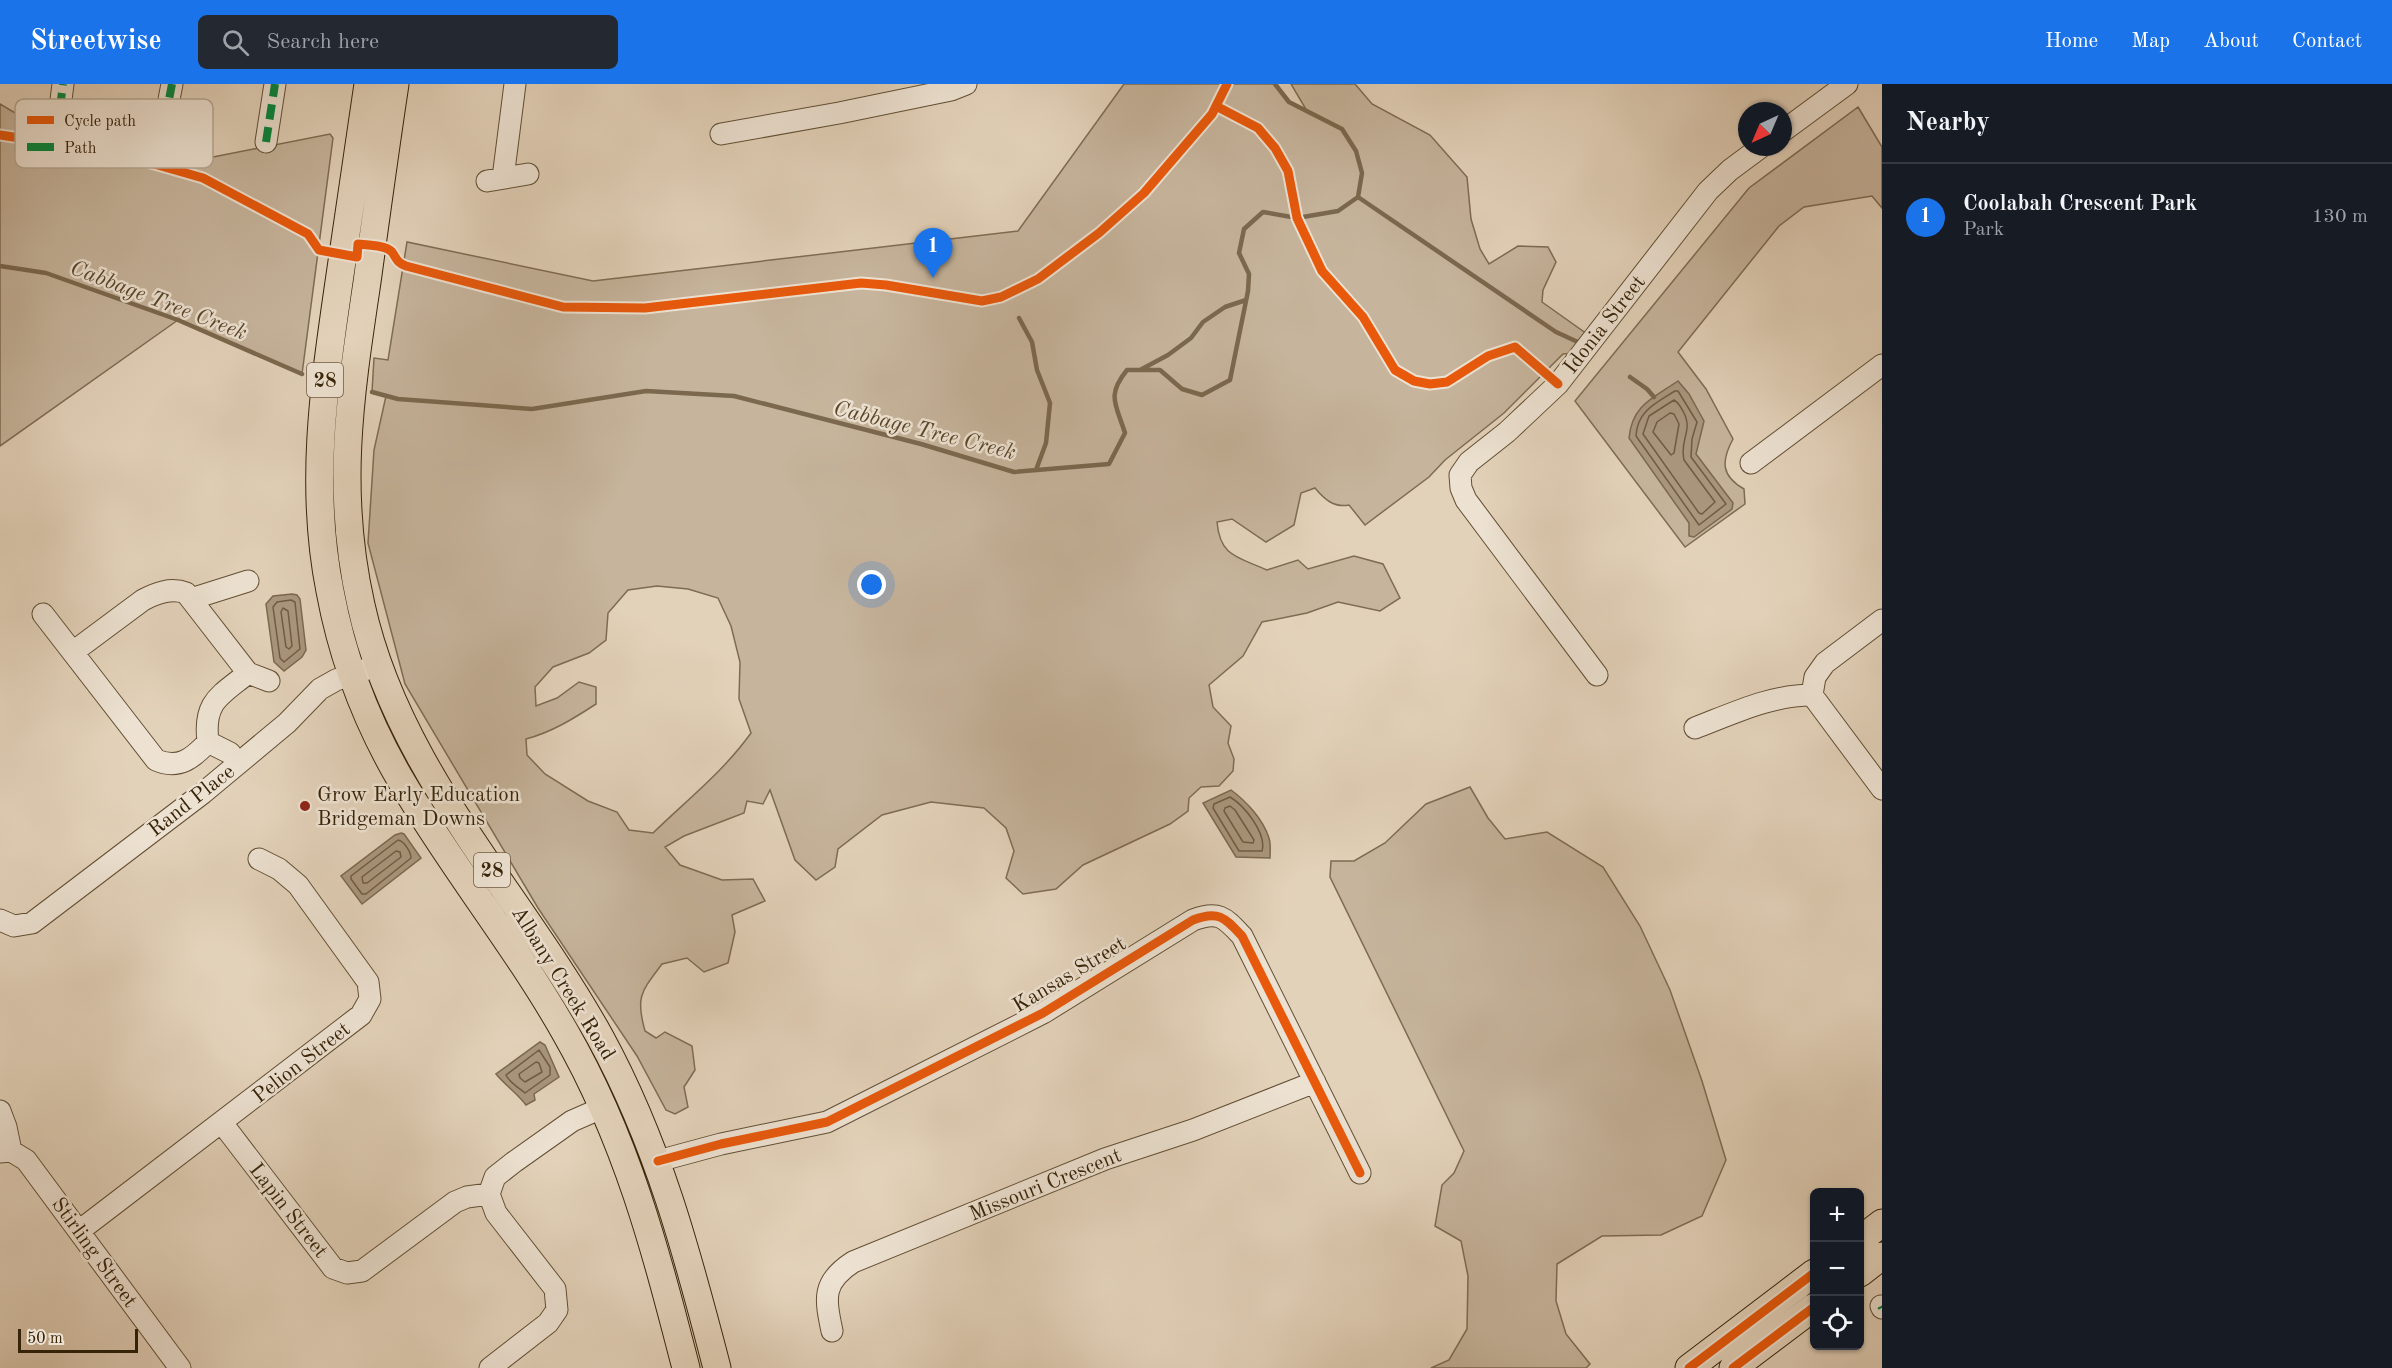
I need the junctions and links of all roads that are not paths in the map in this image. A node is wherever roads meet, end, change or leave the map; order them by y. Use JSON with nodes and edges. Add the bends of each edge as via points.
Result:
{"nodes":[{"id":1,"x":63,"y":84,"type":"edge"},
{"id":2,"x":172,"y":84,"type":"edge"},
{"id":3,"x":275,"y":84,"type":"edge"},
{"id":4,"x":368,"y":84,"type":"edge"},
{"id":5,"x":395,"y":84,"type":"edge"},
{"id":6,"x":515,"y":84,"type":"edge"},
{"id":7,"x":966,"y":84,"type":"edge"},
{"id":8,"x":1847,"y":84,"type":"edge"},
{"id":9,"x":61,"y":99,"type":"edge"},
{"id":10,"x":169,"y":99,"type":"edge"},
{"id":11,"x":1792,"y":124,"type":"edge"},
{"id":12,"x":721,"y":134,"type":"dead end"},
{"id":13,"x":266,"y":142,"type":"dead end"},
{"id":14,"x":1749,"y":156,"type":"edge"},
{"id":15,"x":528,"y":174,"type":"dead end"},
{"id":16,"x":1882,"y":364,"type":"edge"},
{"id":17,"x":1751,"y":463,"type":"dead end"},
{"id":18,"x":249,"y":581,"type":"dead end"},
{"id":19,"x":191,"y":599,"type":"junction"},
{"id":20,"x":43,"y":614,"type":"dead end"},
{"id":21,"x":1882,"y":620,"type":"edge"},
{"id":22,"x":73,"y":652,"type":"junction"},
{"id":23,"x":378,"y":665,"type":"junction"},
{"id":24,"x":248,"y":673,"type":"junction"},
{"id":25,"x":353,"y":674,"type":"junction"},
{"id":26,"x":1597,"y":675,"type":"dead end"},
{"id":27,"x":269,"y":681,"type":"dead end"},
{"id":28,"x":1812,"y":695,"type":"junction"},
{"id":29,"x":1695,"y":728,"type":"dead end"},
{"id":30,"x":208,"y":742,"type":"junction"},
{"id":31,"x":238,"y":764,"type":"junction"},
{"id":32,"x":1882,"y":789,"type":"edge"},
{"id":33,"x":259,"y":859,"type":"dead end"},
{"id":34,"x":0,"y":920,"type":"edge"},
{"id":35,"x":1315,"y":1082,"type":"junction"},
{"id":36,"x":604,"y":1107,"type":"junction"},
{"id":37,"x":0,"y":1111,"type":"edge"},
{"id":38,"x":222,"y":1123,"type":"junction"},
{"id":39,"x":5,"y":1152,"type":"edge"},
{"id":40,"x":658,"y":1161,"type":"junction"},
{"id":41,"x":1360,"y":1173,"type":"dead end"},
{"id":42,"x":489,"y":1194,"type":"junction"},
{"id":43,"x":1882,"y":1223,"type":"edge"},
{"id":44,"x":79,"y":1231,"type":"junction"},
{"id":45,"x":1864,"y":1237,"type":"edge"},
{"id":46,"x":1882,"y":1256,"type":"edge"},
{"id":47,"x":1864,"y":1270,"type":"edge"},
{"id":48,"x":1810,"y":1277,"type":"edge"},
{"id":49,"x":1810,"y":1311,"type":"edge"},
{"id":50,"x":832,"y":1331,"type":"dead end"},
{"id":51,"x":180,"y":1368,"type":"edge"},
{"id":52,"x":490,"y":1368,"type":"edge"},
{"id":53,"x":686,"y":1368,"type":"edge"},
{"id":54,"x":717,"y":1368,"type":"edge"},
{"id":55,"x":1689,"y":1368,"type":"edge"},
{"id":56,"x":1734,"y":1368,"type":"edge"}],
"edges":[{"from":1,"to":9,"type":"street"},
{"from":2,"to":10,"type":"street"},
{"from":3,"to":13,"type":"street"},
{"from":4,"to":25,"type":"main road","name":"Albany Creek Road","number":"28","via":[[324,383],[319,448],[325,563]]},
{"from":5,"to":23,"type":"main road","name":"Albany Creek Road","number":"28","via":[[351,393],[345,487],[361,608]]},
{"from":6,"to":15,"type":"street","via":[[495,179]]},
{"from":7,"to":12,"type":"street","via":[[850,111]]},
{"from":8,"to":11,"type":"street"},
{"from":14,"to":26,"type":"street","name":"Idonia Street","via":[[1708,191],[1558,384],[1469,462],[1461,475],[1466,500]]},
{"from":16,"to":17,"type":"street"},
{"from":18,"to":19,"type":"street"},
{"from":19,"to":22,"type":"street","via":[[177,590],[155,594]]},
{"from":19,"to":24,"type":"street"},
{"from":20,"to":22,"type":"street"},
{"from":21,"to":28,"type":"street","via":[[1825,663],[1815,678]]},
{"from":22,"to":30,"type":"street","via":[[156,760],[182,764]]},
{"from":23,"to":25,"type":"street","name":"Rand Place"},
{"from":23,"to":40,"type":"main road","name":"Albany Creek Road","number":"28","via":[[421,761],[600,1037]]},
{"from":24,"to":27,"type":"street"},
{"from":24,"to":30,"type":"street","via":[[211,706],[206,726]]},
{"from":25,"to":31,"type":"street","name":"Rand Place","via":[[320,689]]},
{"from":25,"to":36,"type":"main road","name":"Albany Creek Road","number":"28","via":[[370,720],[398,775],[549,1004]]},
{"from":28,"to":29,"type":"street","via":[[1770,700]]},
{"from":28,"to":32,"type":"street"},
{"from":30,"to":31,"type":"street","via":[[230,753]]},
{"from":31,"to":34,"type":"street","name":"Rand Place","via":[[32,923],[14,926]]},
{"from":33,"to":38,"type":"street","name":"Pelion Street","via":[[298,885],[368,982],[370,999],[361,1015]]},
{"from":35,"to":40,"type":"street","name":"Kansas Street","via":[[1242,936],[1225,918],[1208,914],[1043,1013],[827,1122]]},
{"from":35,"to":41,"type":"street","name":"Kansas Street"},
{"from":35,"to":50,"type":"street","name":"Missouri Crescent","via":[[1193,1130],[1105,1159],[853,1262],[839,1271],[826,1295]]},
{"from":36,"to":42,"type":"street","via":[[572,1121],[514,1162],[495,1177]]},
{"from":36,"to":53,"type":"main road","name":"Albany Creek Road","number":"28","via":[[650,1230]]},
{"from":37,"to":39,"type":"street","via":[[6,1127]]},
{"from":38,"to":42,"type":"street","name":"Lapin Street","via":[[333,1268],[347,1273],[362,1271],[455,1202]]},
{"from":38,"to":44,"type":"street","name":"Pelion Street"},
{"from":39,"to":44,"type":"street","name":"Stirling Street","via":[[26,1160]]},
{"from":40,"to":54,"type":"main road","name":"Albany Creek Road","number":"28"},
{"from":42,"to":52,"type":"street","via":[[496,1213],[555,1289],[558,1310],[548,1323]]},
{"from":43,"to":45,"type":"main road"},
{"from":44,"to":51,"type":"street","name":"Stirling Street"},
{"from":46,"to":47,"type":"main road"},
{"from":48,"to":55,"type":"main road"},
{"from":49,"to":56,"type":"main road"}]}
